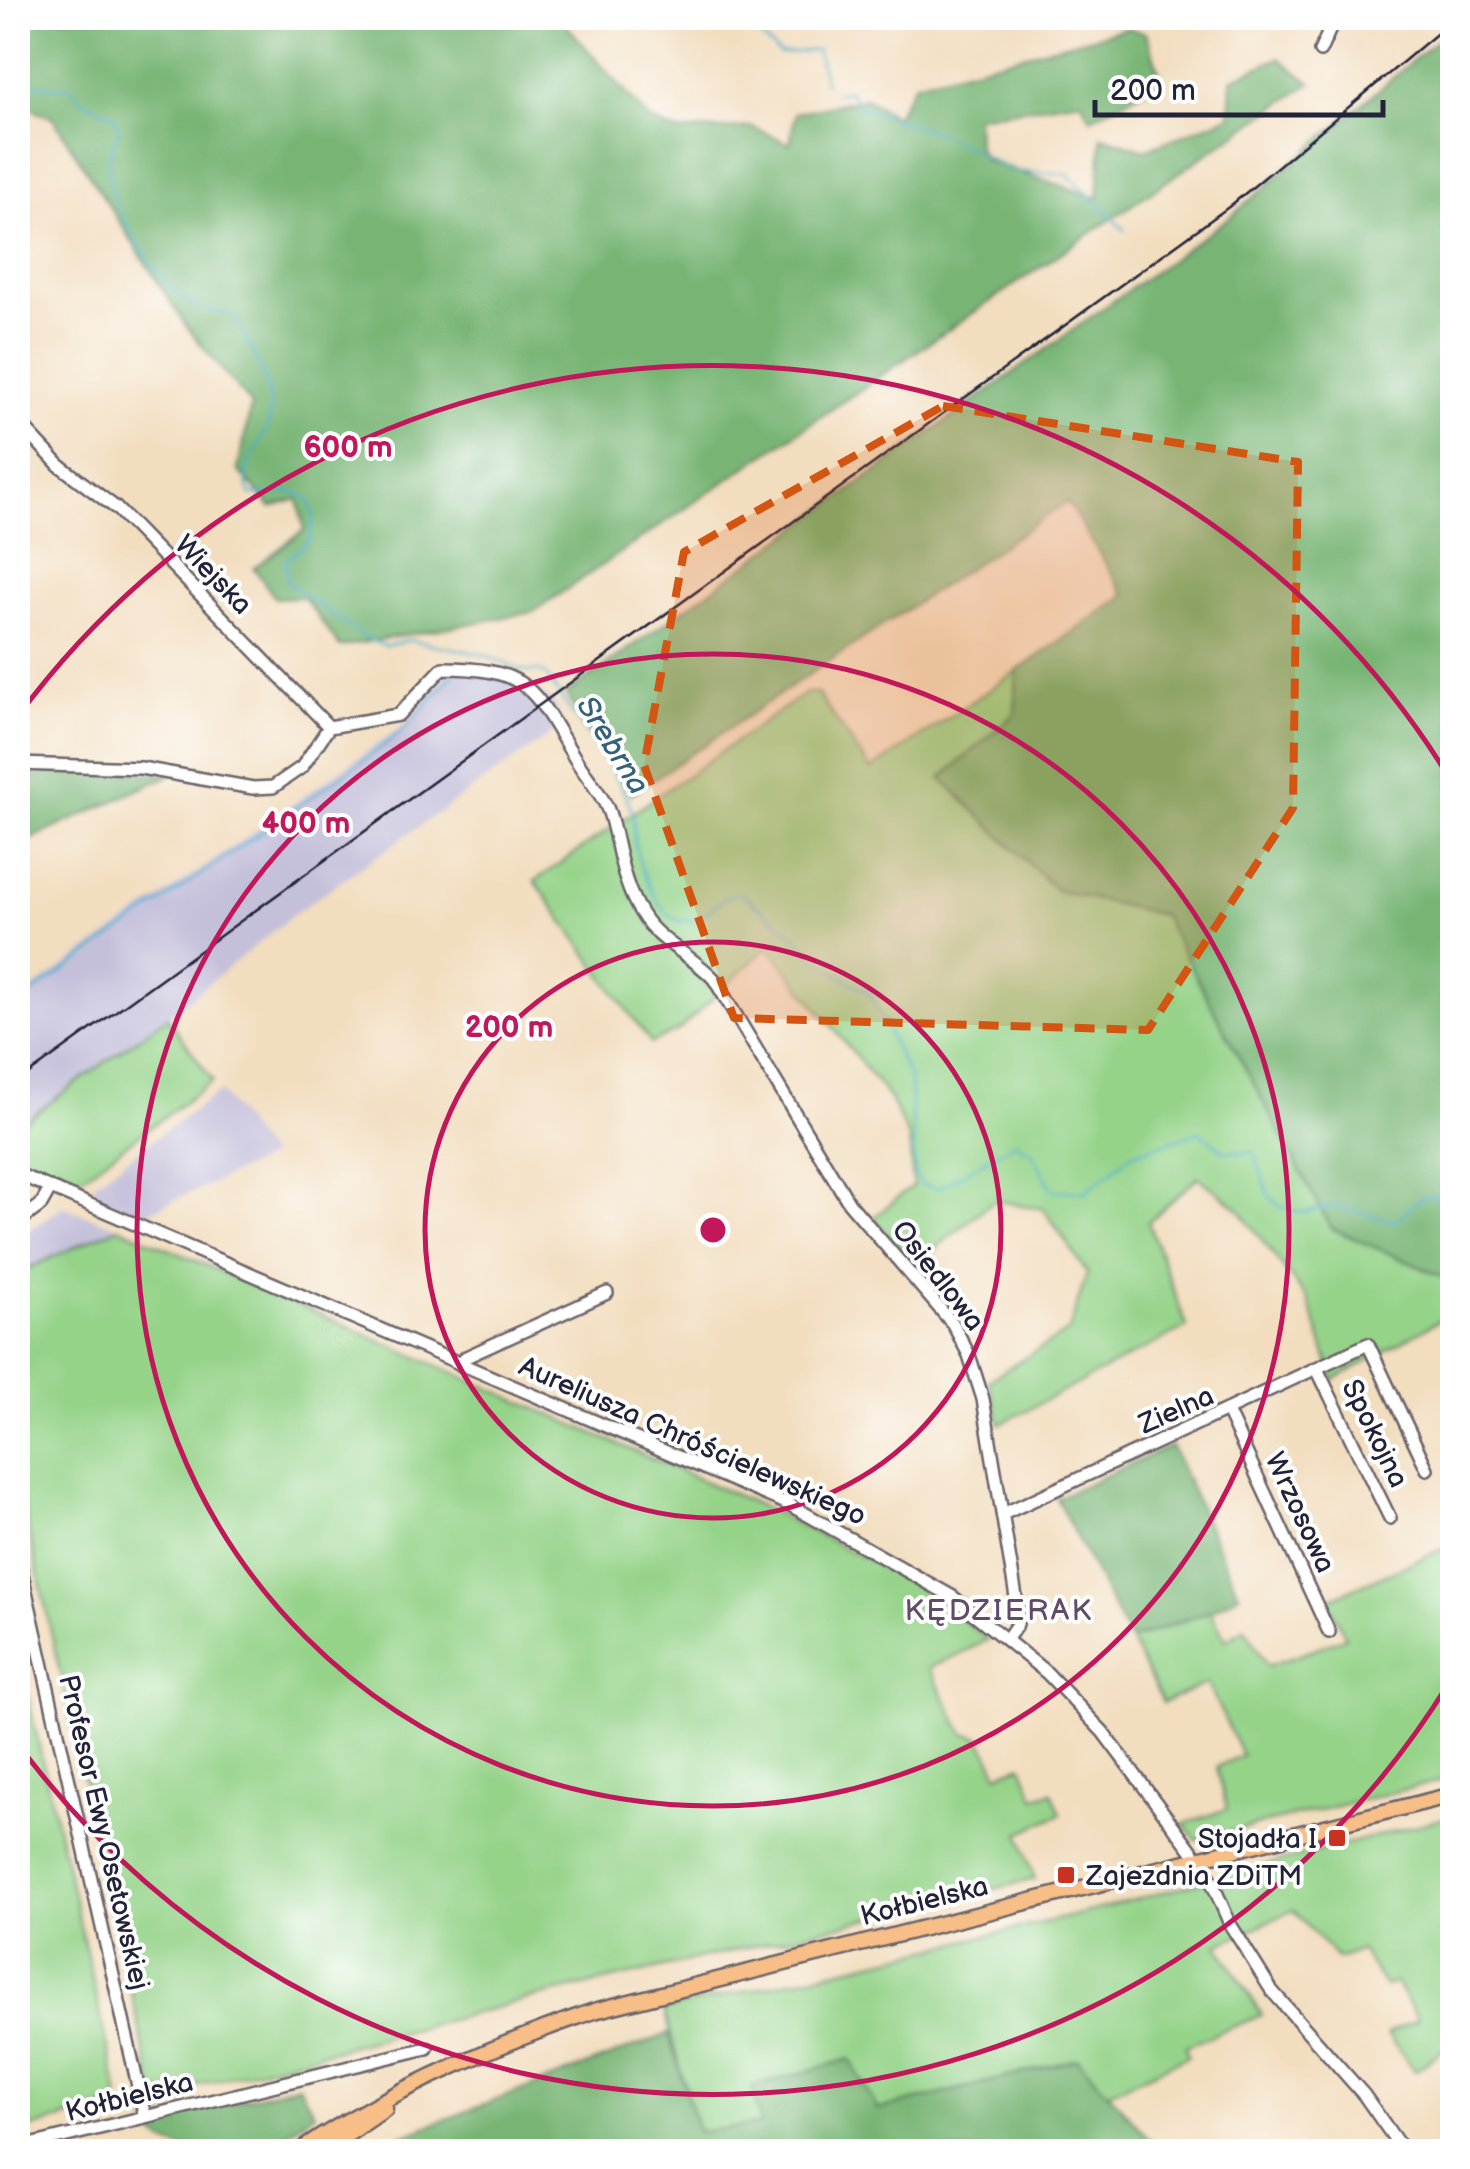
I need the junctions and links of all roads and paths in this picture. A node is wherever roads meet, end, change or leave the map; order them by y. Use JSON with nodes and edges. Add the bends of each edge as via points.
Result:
{"nodes":[{"id":1,"x":1336,"y":18,"type":"edge"},
{"id":2,"x":1320,"y":51,"type":"dead end"},
{"id":3,"x":18,"y":422,"type":"edge"},
{"id":4,"x":328,"y":727,"type":"junction"},
{"id":5,"x":18,"y":764,"type":"edge"},
{"id":6,"x":18,"y":1174,"type":"edge"},
{"id":7,"x":50,"y":1189,"type":"junction"},
{"id":8,"x":18,"y":1222,"type":"edge"},
{"id":9,"x":607,"y":1293,"type":"dead end"},
{"id":10,"x":461,"y":1364,"type":"junction"},
{"id":11,"x":1318,"y":1371,"type":"junction"},
{"id":12,"x":1228,"y":1413,"type":"junction"},
{"id":13,"x":1427,"y":1469,"type":"dead end"},
{"id":14,"x":1003,"y":1514,"type":"junction"},
{"id":15,"x":1390,"y":1518,"type":"dead end"},
{"id":16,"x":18,"y":1556,"type":"edge"},
{"id":17,"x":1328,"y":1632,"type":"dead end"},
{"id":18,"x":1007,"y":1640,"type":"junction"},
{"id":19,"x":1452,"y":1795,"type":"edge"},
{"id":20,"x":1198,"y":1858,"type":"junction"},
{"id":21,"x":427,"y":2048,"type":"dead end"},
{"id":22,"x":418,"y":2086,"type":"junction"},
{"id":23,"x":145,"y":2118,"type":"junction"},
{"id":24,"x":18,"y":2148,"type":"edge"},
{"id":25,"x":298,"y":2152,"type":"edge"},
{"id":26,"x":322,"y":2152,"type":"edge"},
{"id":27,"x":1404,"y":2152,"type":"edge"}],
"edges":[{"from":1,"to":2,"type":"street"},
{"from":3,"to":4,"type":"street","name":"Wiejska","via":[[59,465],[116,508]]},
{"from":4,"to":5,"type":"street","via":[[302,767],[274,787],[141,768]]},
{"from":4,"to":14,"type":"street","name":"Osiedlowa","via":[[385,720],[409,706],[443,668],[506,676],[536,693],[608,810],[620,869],[640,912],[714,979],[849,1203],[953,1324],[982,1399]]},
{"from":6,"to":7,"type":"street","name":"Aureliusza Chróścielewskiego"},
{"from":7,"to":8,"type":"street"},
{"from":7,"to":10,"type":"street","name":"Aureliusza Chróścielewskiego"},
{"from":9,"to":10,"type":"street","name":"Aureliusza Chróścielewskiego"},
{"from":10,"to":18,"type":"street","name":"Aureliusza Chróścielewskiego","via":[[831,1526],[953,1598]]},
{"from":11,"to":12,"type":"street","name":"Zielna"},
{"from":11,"to":13,"type":"street","name":"Zielna","via":[[1368,1344]]},
{"from":11,"to":15,"type":"street","name":"Spokojna"},
{"from":12,"to":14,"type":"street","name":"Zielna"},
{"from":12,"to":17,"type":"street","name":"Wrzosowa"},
{"from":14,"to":18,"type":"street","name":"Osiedlowa","via":[[1018,1618]]},
{"from":16,"to":23,"type":"street","name":"Profesor Ewy Osetowskiej"},
{"from":18,"to":20,"type":"street","name":"Aureliusza Chróścielewskiego","via":[[1090,1716]]},
{"from":19,"to":20,"type":"main road","name":"Kołbielska"},
{"from":20,"to":22,"type":"main road","name":"Kołbielska","via":[[616,2004],[510,2042]]},
{"from":20,"to":27,"type":"street","name":"Aureliusza Chróścielewskiego","via":[[1272,1991],[1364,2095]]},
{"from":21,"to":23,"type":"street","name":"Kołbielska"},
{"from":22,"to":25,"type":"main road"},
{"from":22,"to":26,"type":"main road"},
{"from":23,"to":24,"type":"street","name":"Kołbielska"}]}
